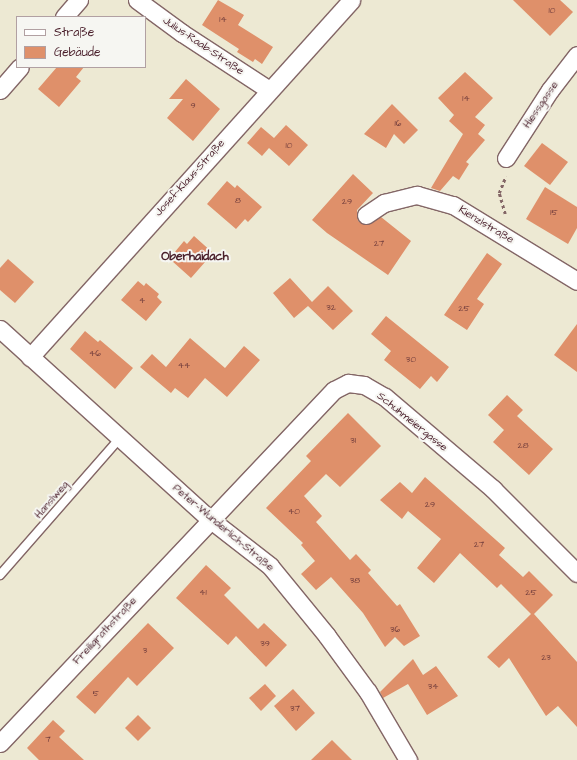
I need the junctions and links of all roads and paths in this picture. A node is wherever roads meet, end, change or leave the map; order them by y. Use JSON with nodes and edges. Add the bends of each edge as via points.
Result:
{"nodes":[{"id":1,"x":79,"y":0,"type":"edge"},
{"id":2,"x":137,"y":0,"type":"edge"},
{"id":3,"x":350,"y":0,"type":"edge"},
{"id":4,"x":65,"y":16,"type":"edge"},
{"id":5,"x":577,"y":55,"type":"edge"},
{"id":6,"x":19,"y":68,"type":"edge"},
{"id":7,"x":0,"y":90,"type":"edge"},
{"id":8,"x":269,"y":90,"type":"junction"},
{"id":9,"x":506,"y":158,"type":"joint"},
{"id":10,"x":366,"y":215,"type":"dead end"},
{"id":11,"x":507,"y":218,"type":"dead end"},
{"id":12,"x":577,"y":281,"type":"edge"},
{"id":13,"x":0,"y":329,"type":"edge"},
{"id":14,"x":30,"y":357,"type":"junction"},
{"id":15,"x":120,"y":438,"type":"junction"},
{"id":16,"x":210,"y":520,"type":"junction"},
{"id":17,"x":577,"y":573,"type":"edge"},
{"id":18,"x":0,"y":575,"type":"edge"},
{"id":19,"x":0,"y":743,"type":"edge"},
{"id":20,"x":408,"y":760,"type":"edge"}],
"edges":[{"from":1,"to":4,"type":"street"},
{"from":2,"to":8,"type":"street","name":"Julius-Raab-Straße"},
{"from":3,"to":8,"type":"street","name":"Josef-Klaus-Straße"},
{"from":5,"to":9,"type":"street","name":"Hiessgasse","via":[[550,90]]},
{"from":6,"to":7,"type":"street"},
{"from":8,"to":14,"type":"street","name":"Josef-Klaus-Straße"},
{"from":9,"to":11,"type":"path","via":[[509,170],[499,193],[501,207]]},
{"from":10,"to":12,"type":"street","name":"Kienzlstraße","via":[[384,203],[417,195],[453,205]]},
{"from":13,"to":14,"type":"street","name":"Peter-Wunderlich-Straße"},
{"from":14,"to":15,"type":"street","name":"Peter-Wunderlich-Straße"},
{"from":15,"to":16,"type":"street","name":"Peter-Wunderlich-Straße"},
{"from":15,"to":18,"type":"lane","name":"Hanslweg"},
{"from":16,"to":17,"type":"street","name":"Schuhmeiergasse","via":[[334,390],[348,383],[364,385],[385,397],[493,489]]},
{"from":16,"to":19,"type":"street","name":"Freiligrathstraße"},
{"from":16,"to":20,"type":"street","name":"Peter-Wunderlich-Straße","via":[[270,566],[286,583],[368,692]]}]}
